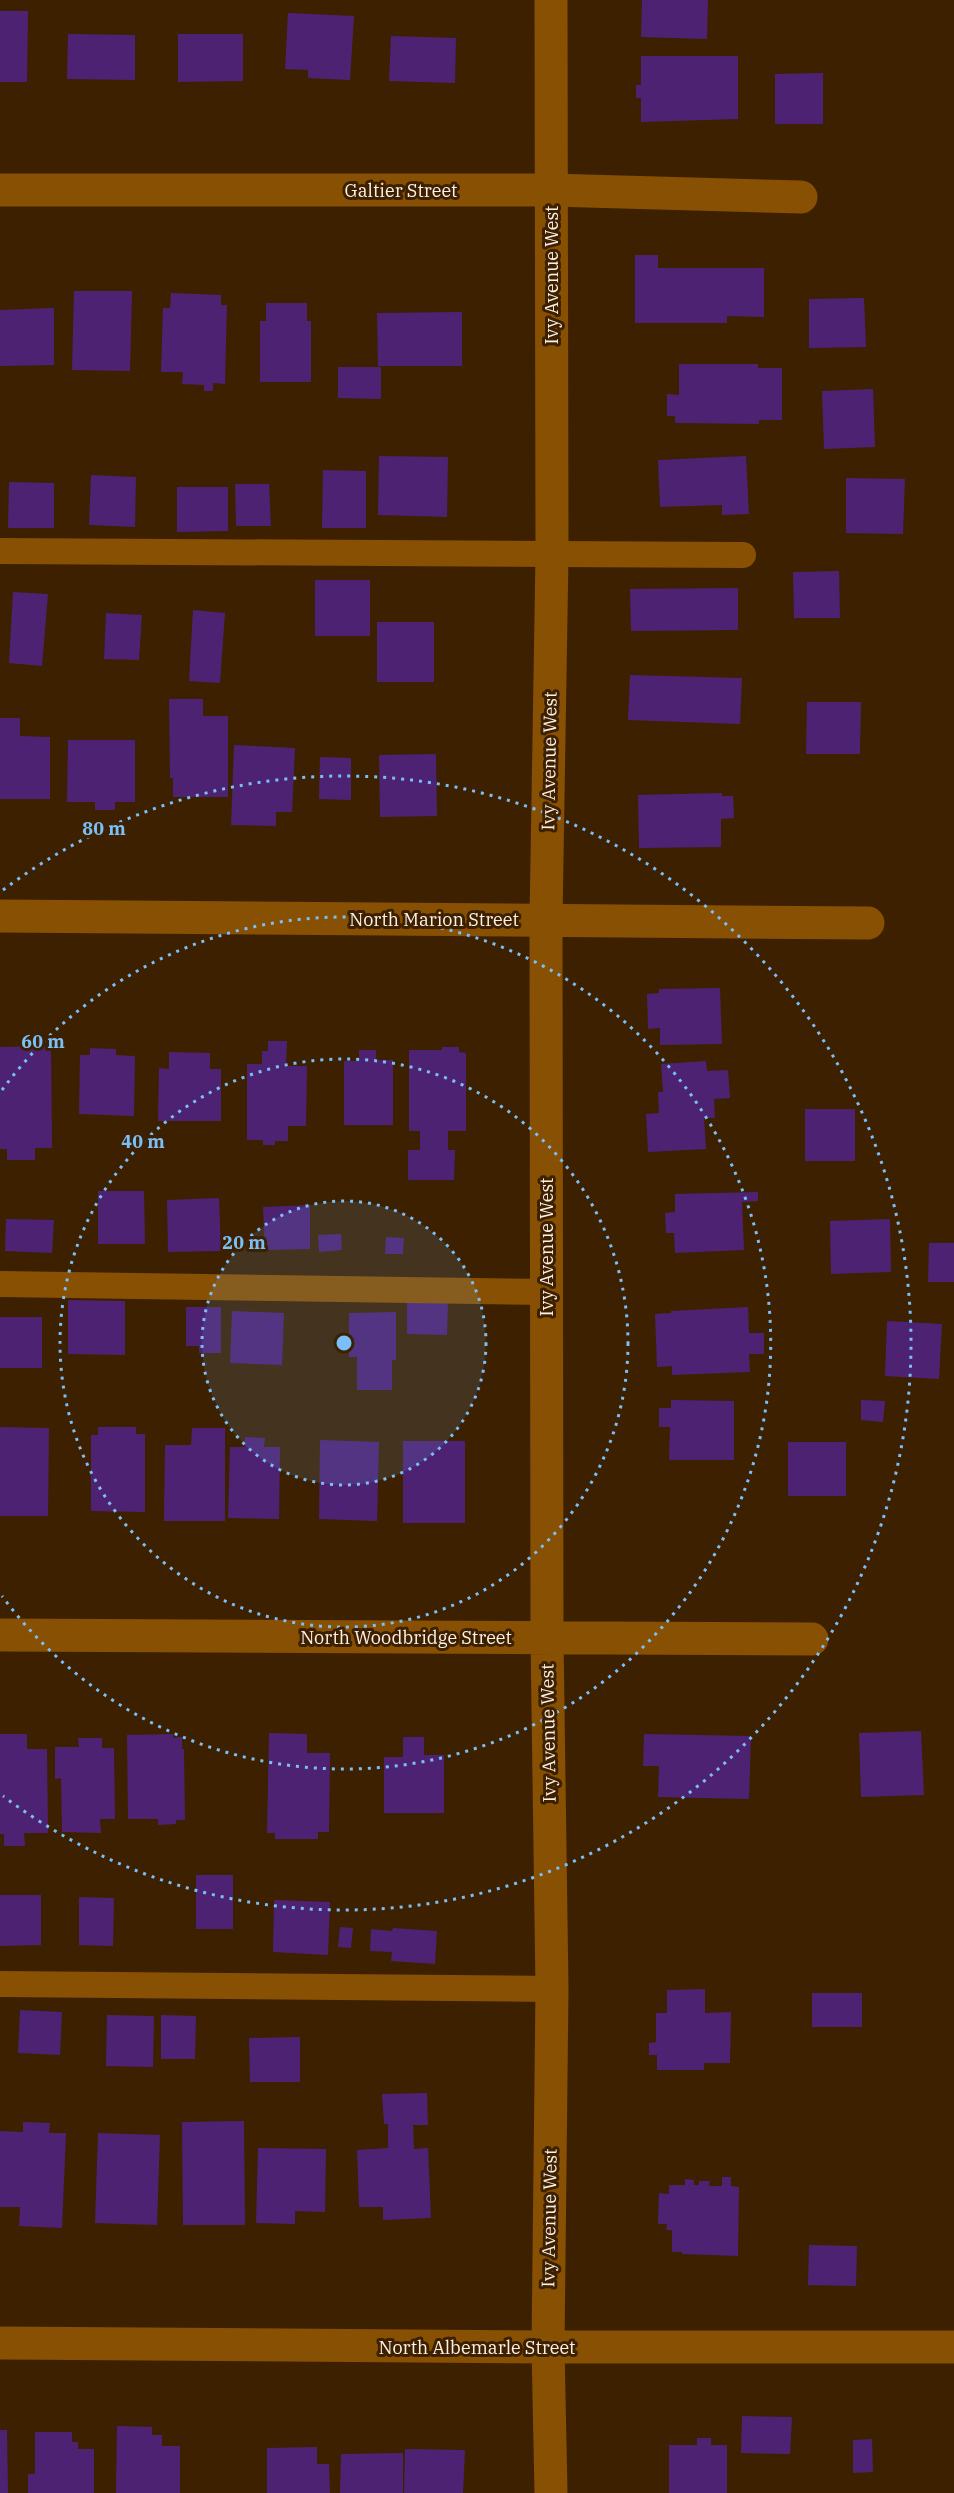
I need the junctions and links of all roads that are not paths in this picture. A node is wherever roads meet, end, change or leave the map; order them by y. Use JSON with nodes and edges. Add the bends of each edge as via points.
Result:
{"nodes":[{"id":1,"x":551,"y":0,"type":"edge"},
{"id":2,"x":0,"y":190,"type":"edge"},
{"id":3,"x":551,"y":190,"type":"junction"},
{"id":4,"x":801,"y":197,"type":"dead end"},
{"id":5,"x":0,"y":551,"type":"edge"},
{"id":6,"x":552,"y":555,"type":"junction"},
{"id":7,"x":743,"y":555,"type":"dead end"},
{"id":8,"x":0,"y":916,"type":"edge"},
{"id":9,"x":546,"y":920,"type":"junction"},
{"id":10,"x":868,"y":923,"type":"dead end"},
{"id":11,"x":0,"y":1284,"type":"edge"},
{"id":12,"x":546,"y":1292,"type":"junction"},
{"id":13,"x":0,"y":1635,"type":"edge"},
{"id":14,"x":547,"y":1638,"type":"junction"},
{"id":15,"x":812,"y":1639,"type":"dead end"},
{"id":16,"x":0,"y":1984,"type":"edge"},
{"id":17,"x":552,"y":1989,"type":"junction"},
{"id":18,"x":0,"y":2343,"type":"edge"},
{"id":19,"x":548,"y":2347,"type":"junction"},
{"id":20,"x":954,"y":2347,"type":"edge"},
{"id":21,"x":550,"y":2493,"type":"edge"}],
"edges":[{"from":1,"to":3,"type":"street","name":"Ivy Avenue West"},
{"from":2,"to":3,"type":"street","name":"Galtier Street"},
{"from":3,"to":4,"type":"street","name":"Galtier Street"},
{"from":3,"to":6,"type":"street","name":"Ivy Avenue West"},
{"from":5,"to":6,"type":"lane"},
{"from":6,"to":7,"type":"lane"},
{"from":6,"to":9,"type":"street","name":"Ivy Avenue West"},
{"from":8,"to":9,"type":"street","name":"North Marion Street"},
{"from":9,"to":10,"type":"street","name":"North Marion Street"},
{"from":9,"to":12,"type":"street","name":"Ivy Avenue West"},
{"from":11,"to":12,"type":"lane"},
{"from":12,"to":14,"type":"street","name":"Ivy Avenue West"},
{"from":13,"to":14,"type":"street","name":"North Woodbridge Street"},
{"from":14,"to":15,"type":"street","name":"North Woodbridge Street"},
{"from":14,"to":17,"type":"street","name":"Ivy Avenue West"},
{"from":16,"to":17,"type":"lane"},
{"from":17,"to":19,"type":"street","name":"Ivy Avenue West"},
{"from":18,"to":19,"type":"street","name":"North Albemarle Street"},
{"from":19,"to":20,"type":"street","name":"North Albemarle Street"},
{"from":19,"to":21,"type":"street","name":"Ivy Avenue West"}]}
